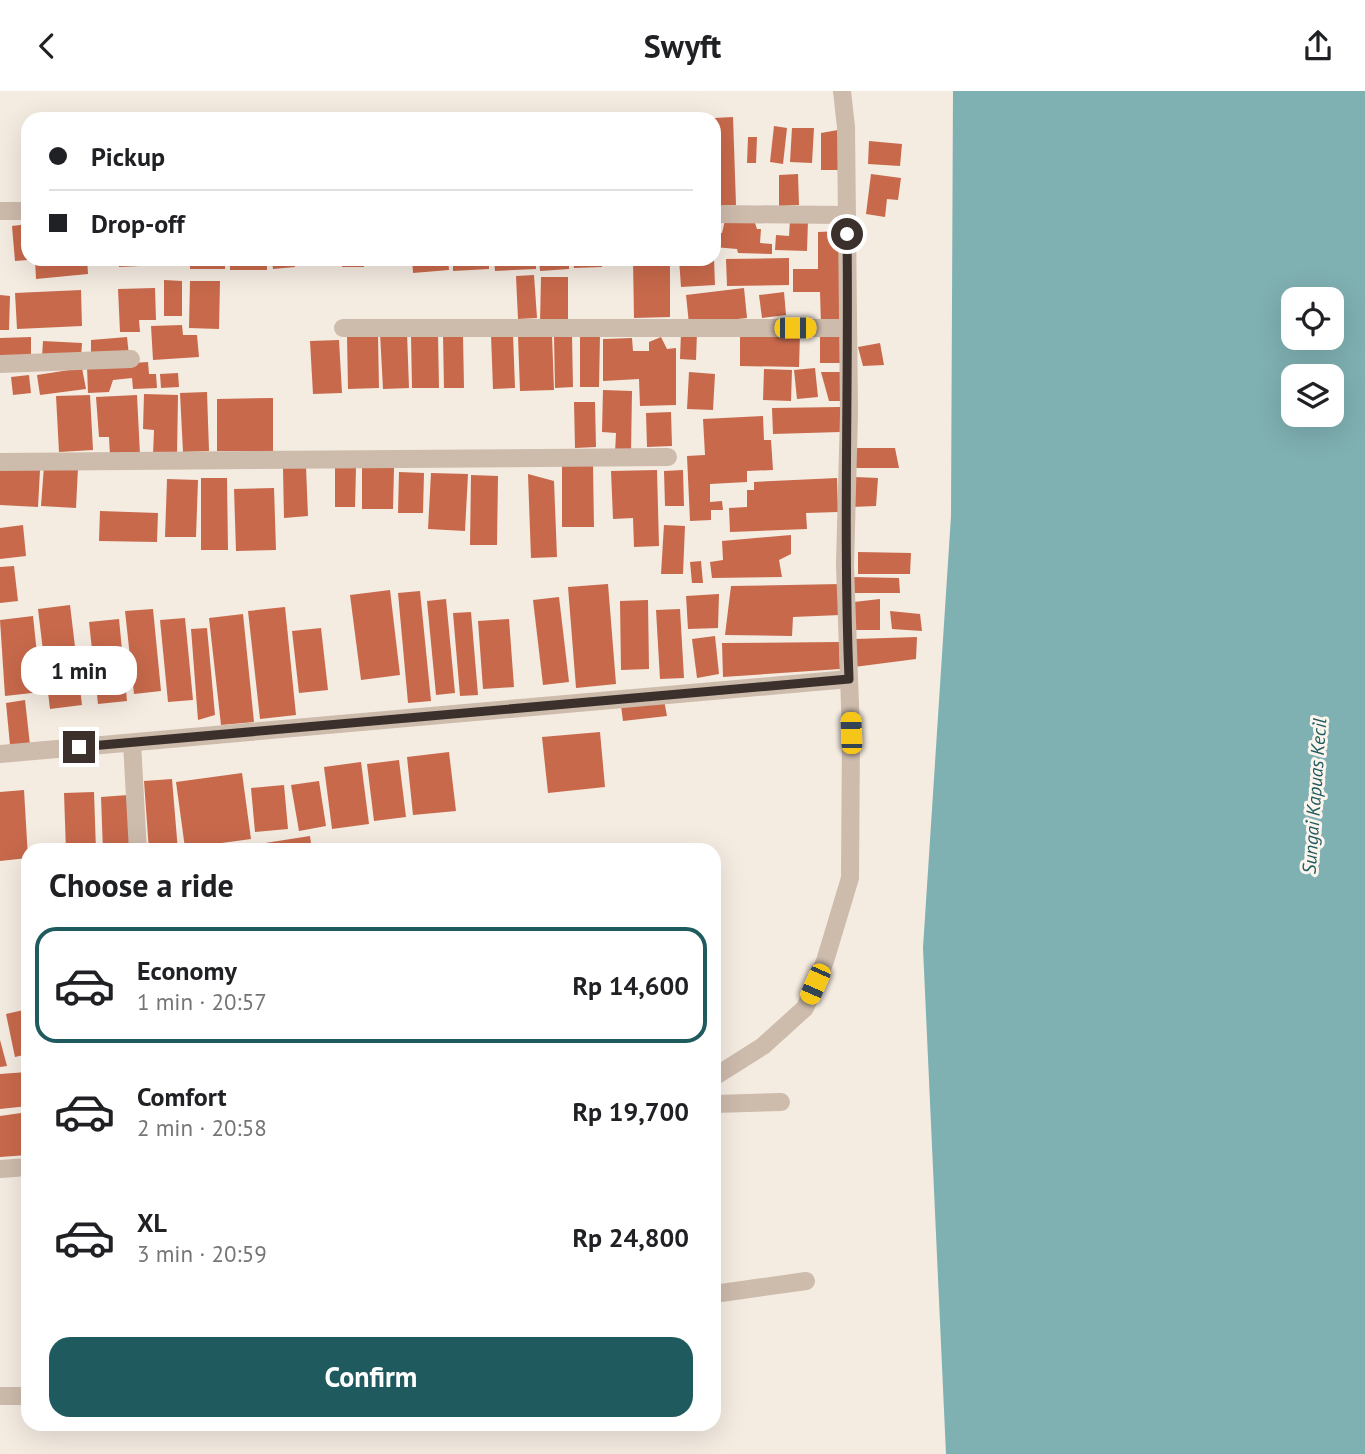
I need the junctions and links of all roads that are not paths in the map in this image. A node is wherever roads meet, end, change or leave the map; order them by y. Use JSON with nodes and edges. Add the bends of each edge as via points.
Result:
{"nodes":[{"id":1,"x":842,"y":91,"type":"edge"},
{"id":2,"x":0,"y":211,"type":"edge"},
{"id":3,"x":21,"y":211,"type":"edge"},
{"id":4,"x":721,"y":214,"type":"edge"},
{"id":5,"x":846,"y":215,"type":"junction"},
{"id":6,"x":342,"y":328,"type":"dead end"},
{"id":7,"x":848,"y":328,"type":"junction"},
{"id":8,"x":131,"y":359,"type":"dead end"},
{"id":9,"x":0,"y":363,"type":"edge"},
{"id":10,"x":668,"y":457,"type":"dead end"},
{"id":11,"x":0,"y":462,"type":"edge"},
{"id":12,"x":849,"y":679,"type":"junction"},
{"id":13,"x":132,"y":743,"type":"junction"},
{"id":14,"x":0,"y":754,"type":"edge"},
{"id":15,"x":138,"y":843,"type":"edge"},
{"id":16,"x":721,"y":1073,"type":"edge"},
{"id":17,"x":780,"y":1102,"type":"dead end"},
{"id":18,"x":721,"y":1104,"type":"edge"},
{"id":19,"x":21,"y":1168,"type":"edge"},
{"id":20,"x":0,"y":1169,"type":"edge"},
{"id":21,"x":806,"y":1281,"type":"dead end"},
{"id":22,"x":721,"y":1293,"type":"edge"},
{"id":23,"x":0,"y":1396,"type":"edge"},
{"id":24,"x":21,"y":1396,"type":"edge"}],
"edges":[{"from":1,"to":5,"type":"street"},
{"from":2,"to":3,"type":"street"},
{"from":4,"to":5,"type":"street"},
{"from":5,"to":7,"type":"street"},
{"from":6,"to":7,"type":"street"},
{"from":7,"to":12,"type":"street","via":[[845,565]]},
{"from":8,"to":9,"type":"street"},
{"from":10,"to":11,"type":"street"},
{"from":12,"to":13,"type":"street"},
{"from":12,"to":16,"type":"street","via":[[850,878],[825,961],[804,1008],[763,1047]]},
{"from":13,"to":14,"type":"street"},
{"from":13,"to":15,"type":"street"},
{"from":17,"to":18,"type":"street"},
{"from":19,"to":20,"type":"street"},
{"from":21,"to":22,"type":"street"},
{"from":23,"to":24,"type":"street"}]}
